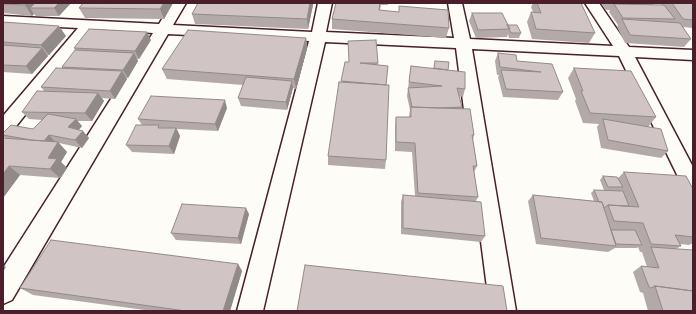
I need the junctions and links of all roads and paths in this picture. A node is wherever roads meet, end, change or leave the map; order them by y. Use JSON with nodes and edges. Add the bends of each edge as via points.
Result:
{"nodes":[{"id":1,"x":179,"y":3,"type":"edge"},
{"id":2,"x":325,"y":3,"type":"edge"},
{"id":3,"x":455,"y":3,"type":"edge"},
{"id":4,"x":592,"y":3,"type":"edge"},
{"id":5,"x":3,"y":20,"type":"edge"},
{"id":6,"x":89,"y":24,"type":"junction"},
{"id":7,"x":163,"y":29,"type":"junction"},
{"id":8,"x":318,"y":37,"type":"junction"},
{"id":9,"x":463,"y":44,"type":"junction"},
{"id":10,"x":624,"y":51,"type":"junction"},
{"id":11,"x":693,"y":55,"type":"edge"},
{"id":12,"x":3,"y":129,"type":"edge"},
{"id":13,"x":693,"y":187,"type":"edge"},
{"id":14,"x":3,"y":290,"type":"edge"},
{"id":15,"x":250,"y":311,"type":"edge"},
{"id":16,"x":503,"y":311,"type":"edge"}],
"edges":[{"from":1,"to":7,"type":"street"},
{"from":2,"to":8,"type":"street"},
{"from":3,"to":9,"type":"street"},
{"from":4,"to":10,"type":"street"},
{"from":5,"to":6,"type":"street"},
{"from":6,"to":7,"type":"street"},
{"from":6,"to":12,"type":"street"},
{"from":7,"to":8,"type":"street"},
{"from":7,"to":14,"type":"street"},
{"from":8,"to":9,"type":"street"},
{"from":8,"to":15,"type":"street"},
{"from":9,"to":10,"type":"street"},
{"from":9,"to":16,"type":"street"},
{"from":10,"to":11,"type":"street"},
{"from":10,"to":13,"type":"street"}]}
